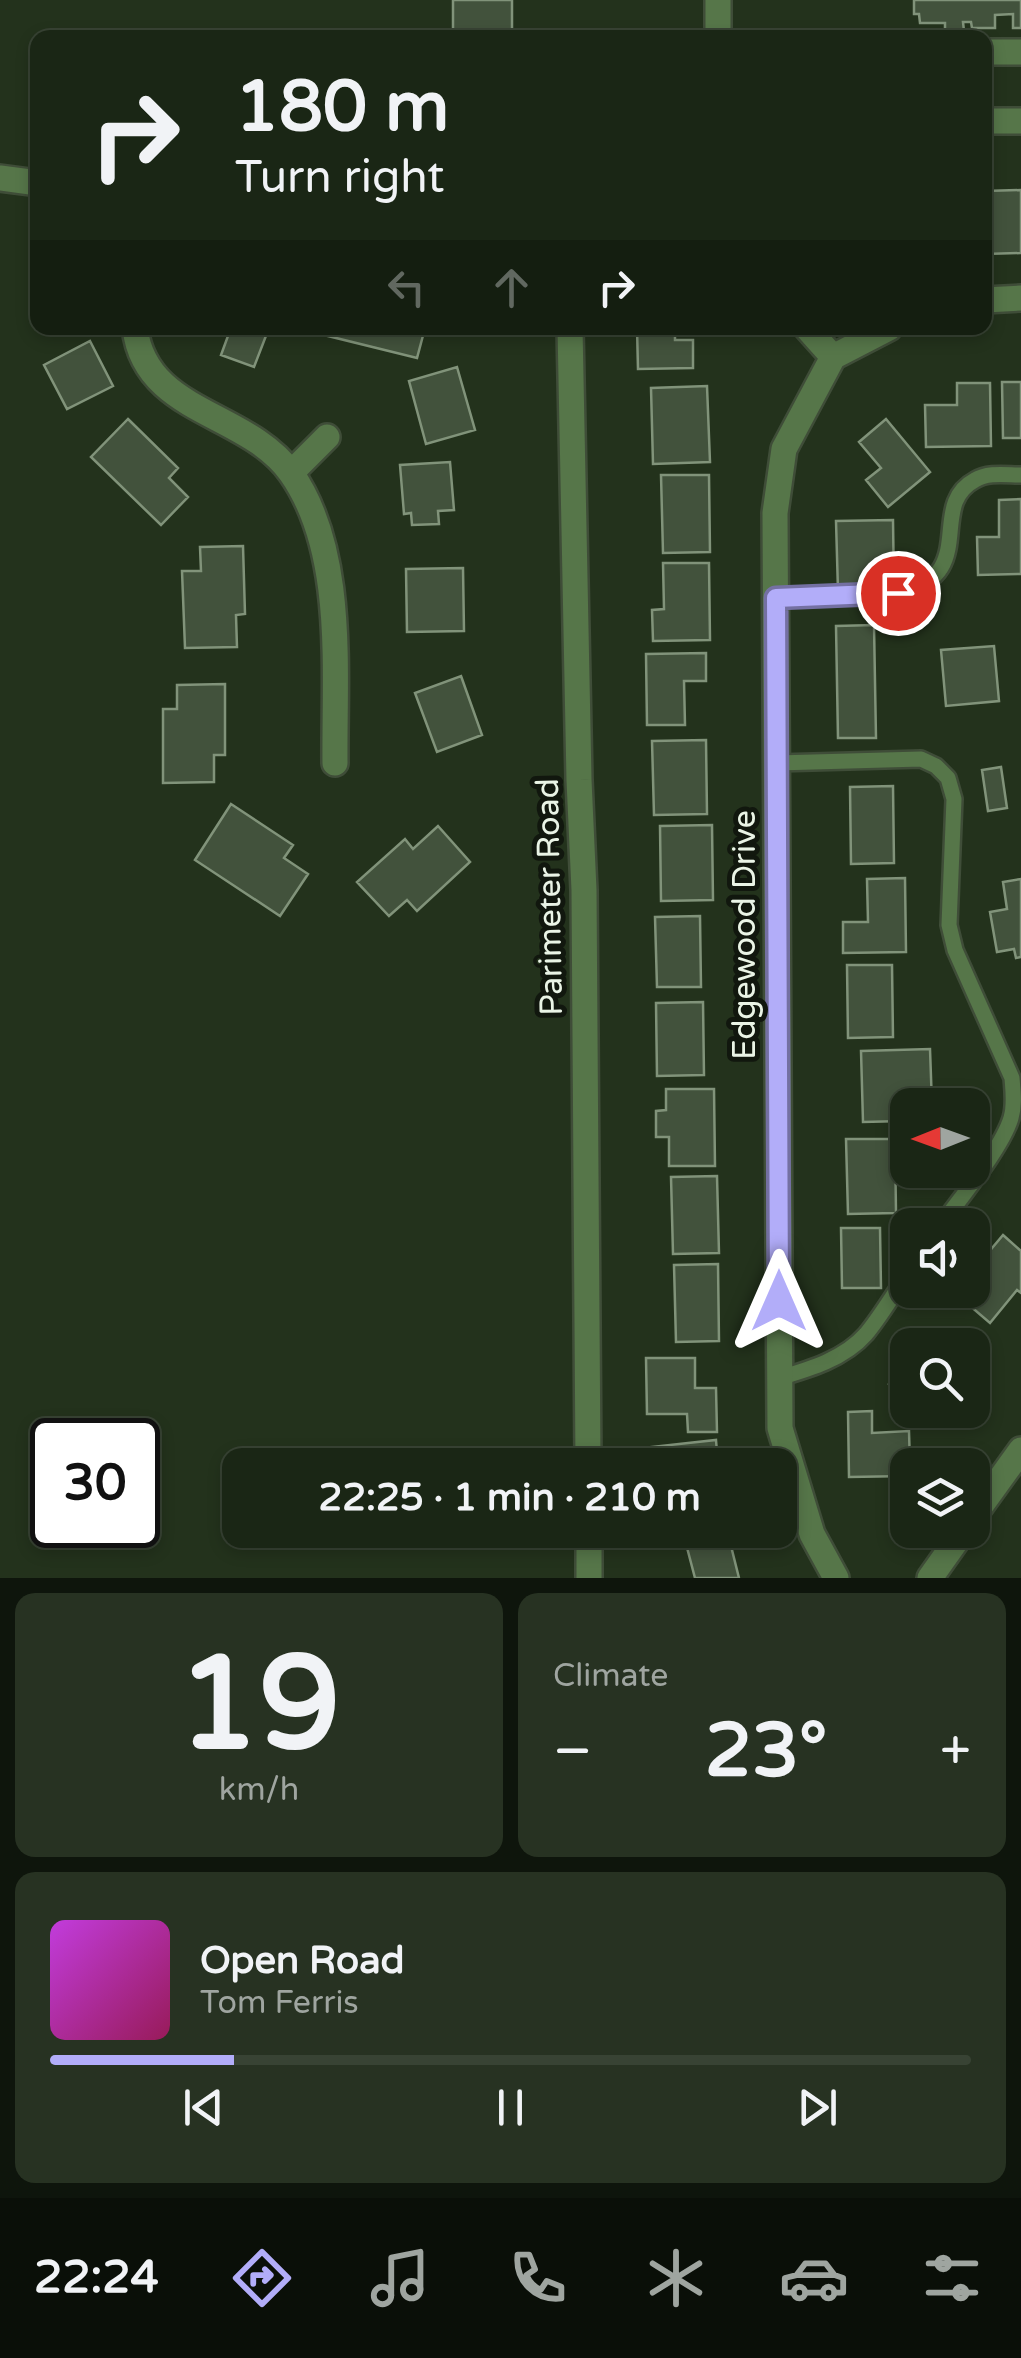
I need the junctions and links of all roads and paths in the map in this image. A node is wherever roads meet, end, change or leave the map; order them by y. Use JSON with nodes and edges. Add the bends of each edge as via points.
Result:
{"nodes":[{"id":1,"x":718,"y":0,"type":"edge"},
{"id":2,"x":718,"y":30,"type":"edge"},
{"id":3,"x":992,"y":52,"type":"edge"},
{"id":4,"x":1021,"y":52,"type":"edge"},
{"id":5,"x":992,"y":121,"type":"edge"},
{"id":6,"x":1021,"y":121,"type":"edge"},
{"id":7,"x":0,"y":178,"type":"edge"},
{"id":8,"x":30,"y":183,"type":"edge"},
{"id":9,"x":1021,"y":298,"type":"edge"},
{"id":10,"x":992,"y":300,"type":"edge"},
{"id":11,"x":136,"y":335,"type":"edge"},
{"id":12,"x":570,"y":335,"type":"edge"},
{"id":13,"x":813,"y":335,"type":"edge"},
{"id":14,"x":875,"y":335,"type":"edge"},
{"id":15,"x":833,"y":357,"type":"junction"},
{"id":16,"x":327,"y":437,"type":"dead end"},
{"id":17,"x":291,"y":473,"type":"junction"},
{"id":18,"x":1021,"y":475,"type":"edge"},
{"id":19,"x":776,"y":598,"type":"junction"},
{"id":20,"x":335,"y":763,"type":"dead end"},
{"id":21,"x":777,"y":763,"type":"junction"},
{"id":22,"x":953,"y":1208,"type":"edge"},
{"id":23,"x":890,"y":1299,"type":"edge"},
{"id":24,"x":780,"y":1378,"type":"junction"},
{"id":25,"x":588,"y":1448,"type":"edge"},
{"id":26,"x":1021,"y":1450,"type":"edge"},
{"id":27,"x":990,"y":1493,"type":"edge"},
{"id":28,"x":589,"y":1548,"type":"edge"},
{"id":29,"x":951,"y":1548,"type":"edge"},
{"id":30,"x":589,"y":1578,"type":"edge"},
{"id":31,"x":836,"y":1578,"type":"edge"},
{"id":32,"x":930,"y":1578,"type":"edge"}],
"edges":[{"from":1,"to":2,"type":"street"},
{"from":3,"to":4,"type":"street"},
{"from":5,"to":6,"type":"street"},
{"from":7,"to":8,"type":"street"},
{"from":9,"to":10,"type":"street"},
{"from":11,"to":17,"type":"street","via":[[144,359],[169,391],[257,440]]},
{"from":12,"to":25,"type":"street","name":"Parimeter Road","via":[[584,890]]},
{"from":13,"to":15,"type":"street"},
{"from":14,"to":15,"type":"street"},
{"from":15,"to":19,"type":"street","name":"Edgewood Drive","via":[[784,448]]},
{"from":16,"to":17,"type":"street"},
{"from":17,"to":20,"type":"street","via":[[316,527],[330,591]]},
{"from":18,"to":19,"type":"lane","via":[[973,480],[959,495],[942,570],[915,589]]},
{"from":19,"to":21,"type":"street","name":"Edgewood Drive"},
{"from":21,"to":22,"type":"lane","via":[[920,760],[948,778],[954,799],[949,924],[1012,1078],[1014,1098],[1004,1135]]},
{"from":21,"to":24,"type":"street","name":"Edgewood Drive"},
{"from":23,"to":24,"type":"lane","via":[[864,1336],[836,1357]]},
{"from":24,"to":31,"type":"street","name":"Edgewood Drive","via":[[780,1428],[812,1534]]},
{"from":26,"to":27,"type":"street"},
{"from":28,"to":30,"type":"street"},
{"from":29,"to":32,"type":"street"}]}
